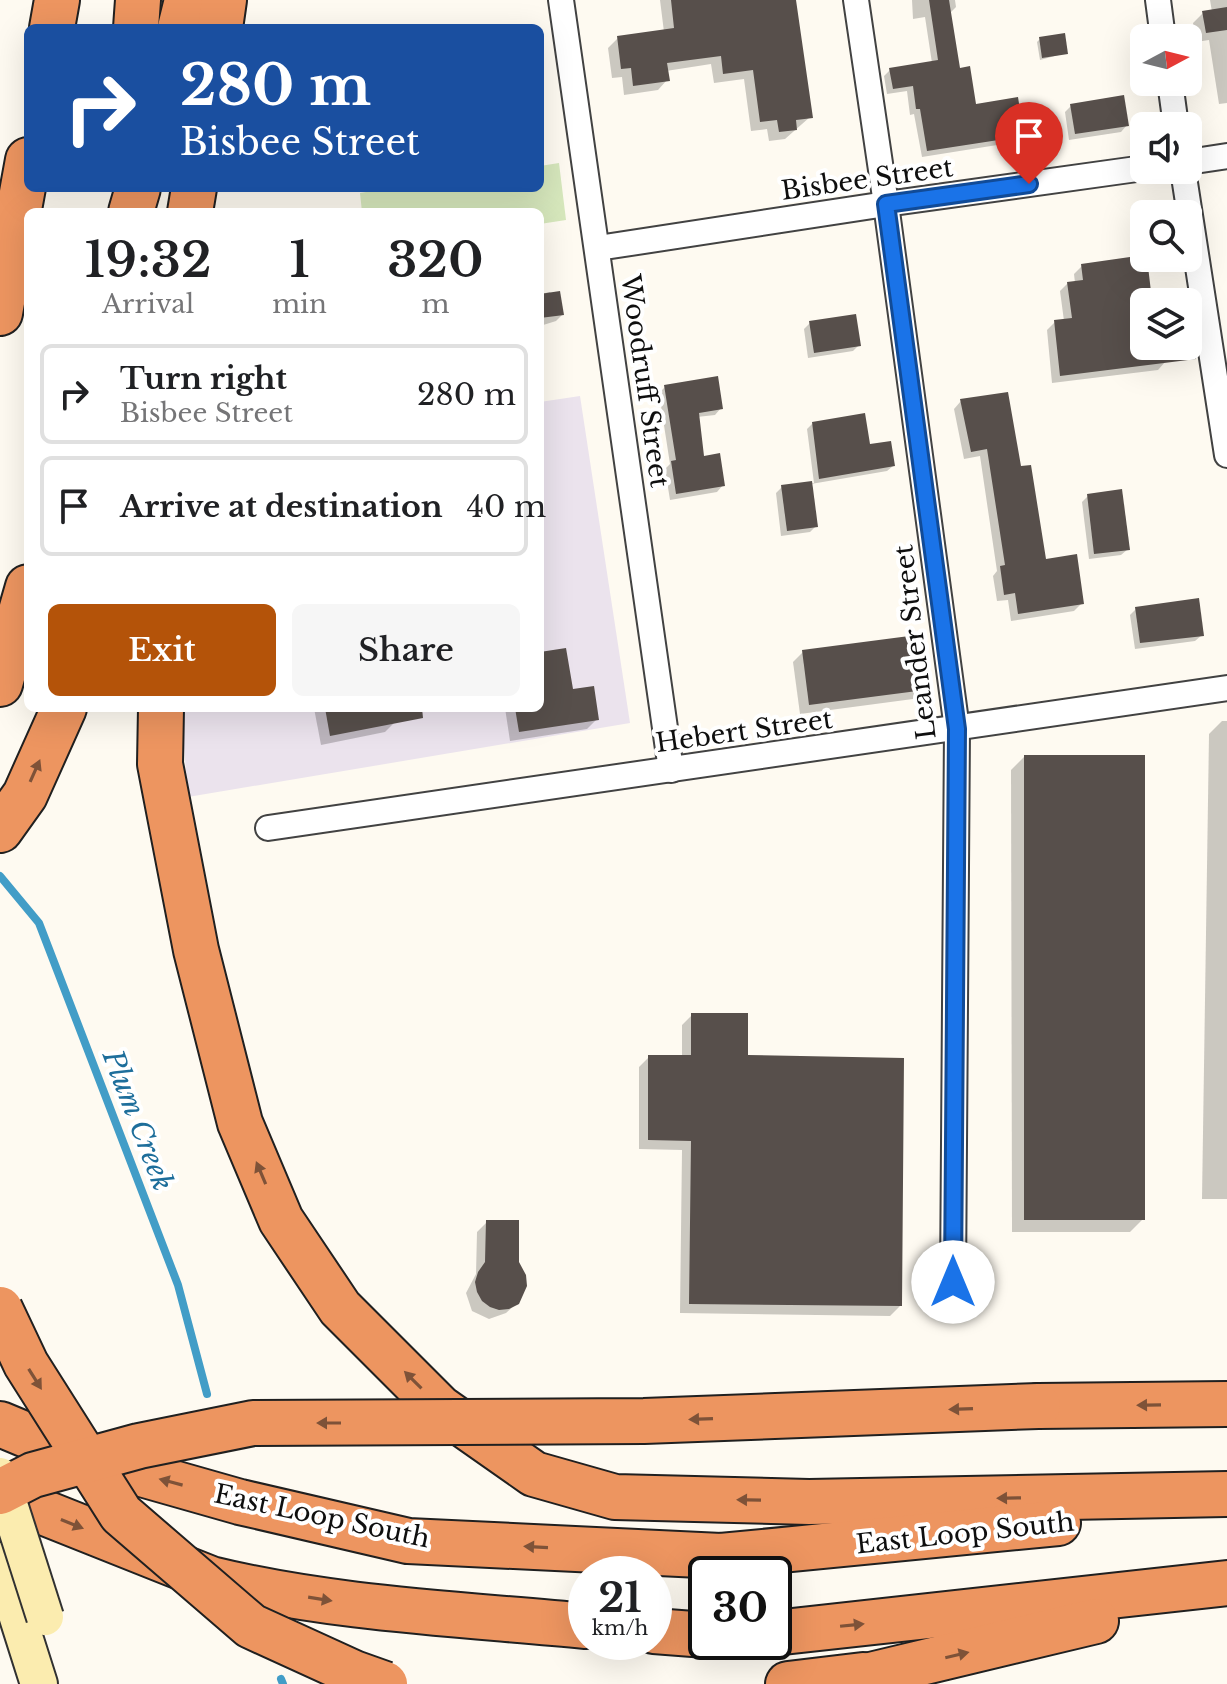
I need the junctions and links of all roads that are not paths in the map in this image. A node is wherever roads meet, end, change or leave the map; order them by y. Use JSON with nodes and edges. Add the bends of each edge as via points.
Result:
{"nodes":[{"id":1,"x":57,"y":0,"type":"edge"},
{"id":2,"x":138,"y":0,"type":"edge"},
{"id":3,"x":187,"y":0,"type":"edge"},
{"id":4,"x":224,"y":0,"type":"edge"},
{"id":5,"x":561,"y":0,"type":"edge"},
{"id":6,"x":856,"y":0,"type":"edge"},
{"id":7,"x":1158,"y":0,"type":"edge"},
{"id":8,"x":53,"y":24,"type":"edge"},
{"id":9,"x":136,"y":24,"type":"edge"},
{"id":10,"x":181,"y":24,"type":"edge"},
{"id":11,"x":221,"y":24,"type":"edge"},
{"id":12,"x":1161,"y":24,"type":"edge"},
{"id":13,"x":1227,"y":156,"type":"edge"},
{"id":14,"x":1202,"y":160,"type":"edge"},
{"id":15,"x":1130,"y":170,"type":"edge"},
{"id":16,"x":24,"y":182,"type":"edge"},
{"id":17,"x":1185,"y":184,"type":"edge"},
{"id":18,"x":886,"y":204,"type":"junction"},
{"id":19,"x":598,"y":248,"type":"junction"},
{"id":20,"x":0,"y":313,"type":"edge"},
{"id":21,"x":1227,"y":455,"type":"edge"},
{"id":22,"x":24,"y":601,"type":"edge"},
{"id":23,"x":0,"y":684,"type":"edge"},
{"id":24,"x":1227,"y":688,"type":"edge"},
{"id":25,"x":62,"y":712,"type":"edge"},
{"id":26,"x":161,"y":712,"type":"edge"},
{"id":27,"x":957,"y":729,"type":"junction"},
{"id":28,"x":671,"y":770,"type":"junction"},
{"id":29,"x":268,"y":828,"type":"dead end"},
{"id":30,"x":0,"y":830,"type":"edge"},
{"id":31,"x":953,"y":1282,"type":"dead end"},
{"id":32,"x":0,"y":1309,"type":"edge"},
{"id":33,"x":1227,"y":1404,"type":"edge"},
{"id":34,"x":0,"y":1424,"type":"edge"},
{"id":35,"x":0,"y":1476,"type":"edge"},
{"id":36,"x":0,"y":1494,"type":"edge"},
{"id":37,"x":1227,"y":1494,"type":"edge"},
{"id":38,"x":1227,"y":1505,"type":"edge"},
{"id":39,"x":0,"y":1561,"type":"edge"},
{"id":40,"x":1227,"y":1583,"type":"edge"},
{"id":41,"x":1227,"y":1590,"type":"edge"},
{"id":42,"x":33,"y":1621,"type":"junction"},
{"id":43,"x":568,"y":1624,"type":"edge"},
{"id":44,"x":792,"y":1631,"type":"edge"},
{"id":45,"x":881,"y":1673,"type":"junction"},
{"id":46,"x":39,"y":1684,"type":"edge"},
{"id":47,"x":66,"y":1684,"type":"edge"},
{"id":48,"x":385,"y":1684,"type":"edge"},
{"id":49,"x":788,"y":1684,"type":"edge"},
{"id":50,"x":833,"y":1684,"type":"edge"}],
"edges":[{"from":1,"to":8,"type":"highway"},
{"from":2,"to":9,"type":"highway"},
{"from":3,"to":10,"type":"highway"},
{"from":4,"to":11,"type":"highway"},
{"from":5,"to":19,"type":"street","name":"Woodruff Street"},
{"from":6,"to":18,"type":"street","name":"Leander Street"},
{"from":7,"to":12,"type":"street"},
{"from":13,"to":14,"type":"street"},
{"from":15,"to":18,"type":"street","name":"Bisbee Street"},
{"from":16,"to":20,"type":"highway"},
{"from":17,"to":21,"type":"street"},
{"from":18,"to":19,"type":"street","name":"Bisbee Street"},
{"from":18,"to":27,"type":"street","name":"Leander Street"},
{"from":19,"to":28,"type":"street","name":"Woodruff Street"},
{"from":22,"to":23,"type":"highway"},
{"from":24,"to":27,"type":"street","name":"Hebert Street"},
{"from":30,"to":25,"type":"highway","one_way":true,"via":[[25,795]]},
{"from":37,"to":26,"type":"highway","one_way":true,"via":[[809,1502],[615,1497],[534,1474],[440,1408],[340,1308],[281,1220],[240,1123],[196,950],[160,764]]},
{"from":27,"to":28,"type":"street","name":"Hebert Street"},
{"from":27,"to":31,"type":"street","name":"Leander Street"},
{"from":28,"to":29,"type":"street","name":"Hebert Street"},
{"from":32,"to":48,"type":"highway","one_way":true,"bridge":true,"via":[[26,1364],[121,1514],[251,1626]]},
{"from":33,"to":36,"type":"highway","one_way":true,"bridge":true,"via":[[644,1421],[253,1423],[33,1475]]},
{"from":38,"to":34,"type":"highway","name":"East Loop South","one_way":true,"via":[[721,1556],[408,1541],[138,1473]]},
{"from":35,"to":42,"type":"main road","bridge":true},
{"from":36,"to":43,"type":"highway","one_way":true,"via":[[233,1585],[350,1603]]},
{"from":39,"to":42,"type":"main road"},
{"from":44,"to":40,"type":"highway","one_way":true},
{"from":45,"to":41,"type":"highway","one_way":true},
{"from":42,"to":46,"type":"main road"},
{"from":42,"to":47,"type":"main road"},
{"from":45,"to":49,"type":"highway"},
{"from":45,"to":50,"type":"highway"}]}
